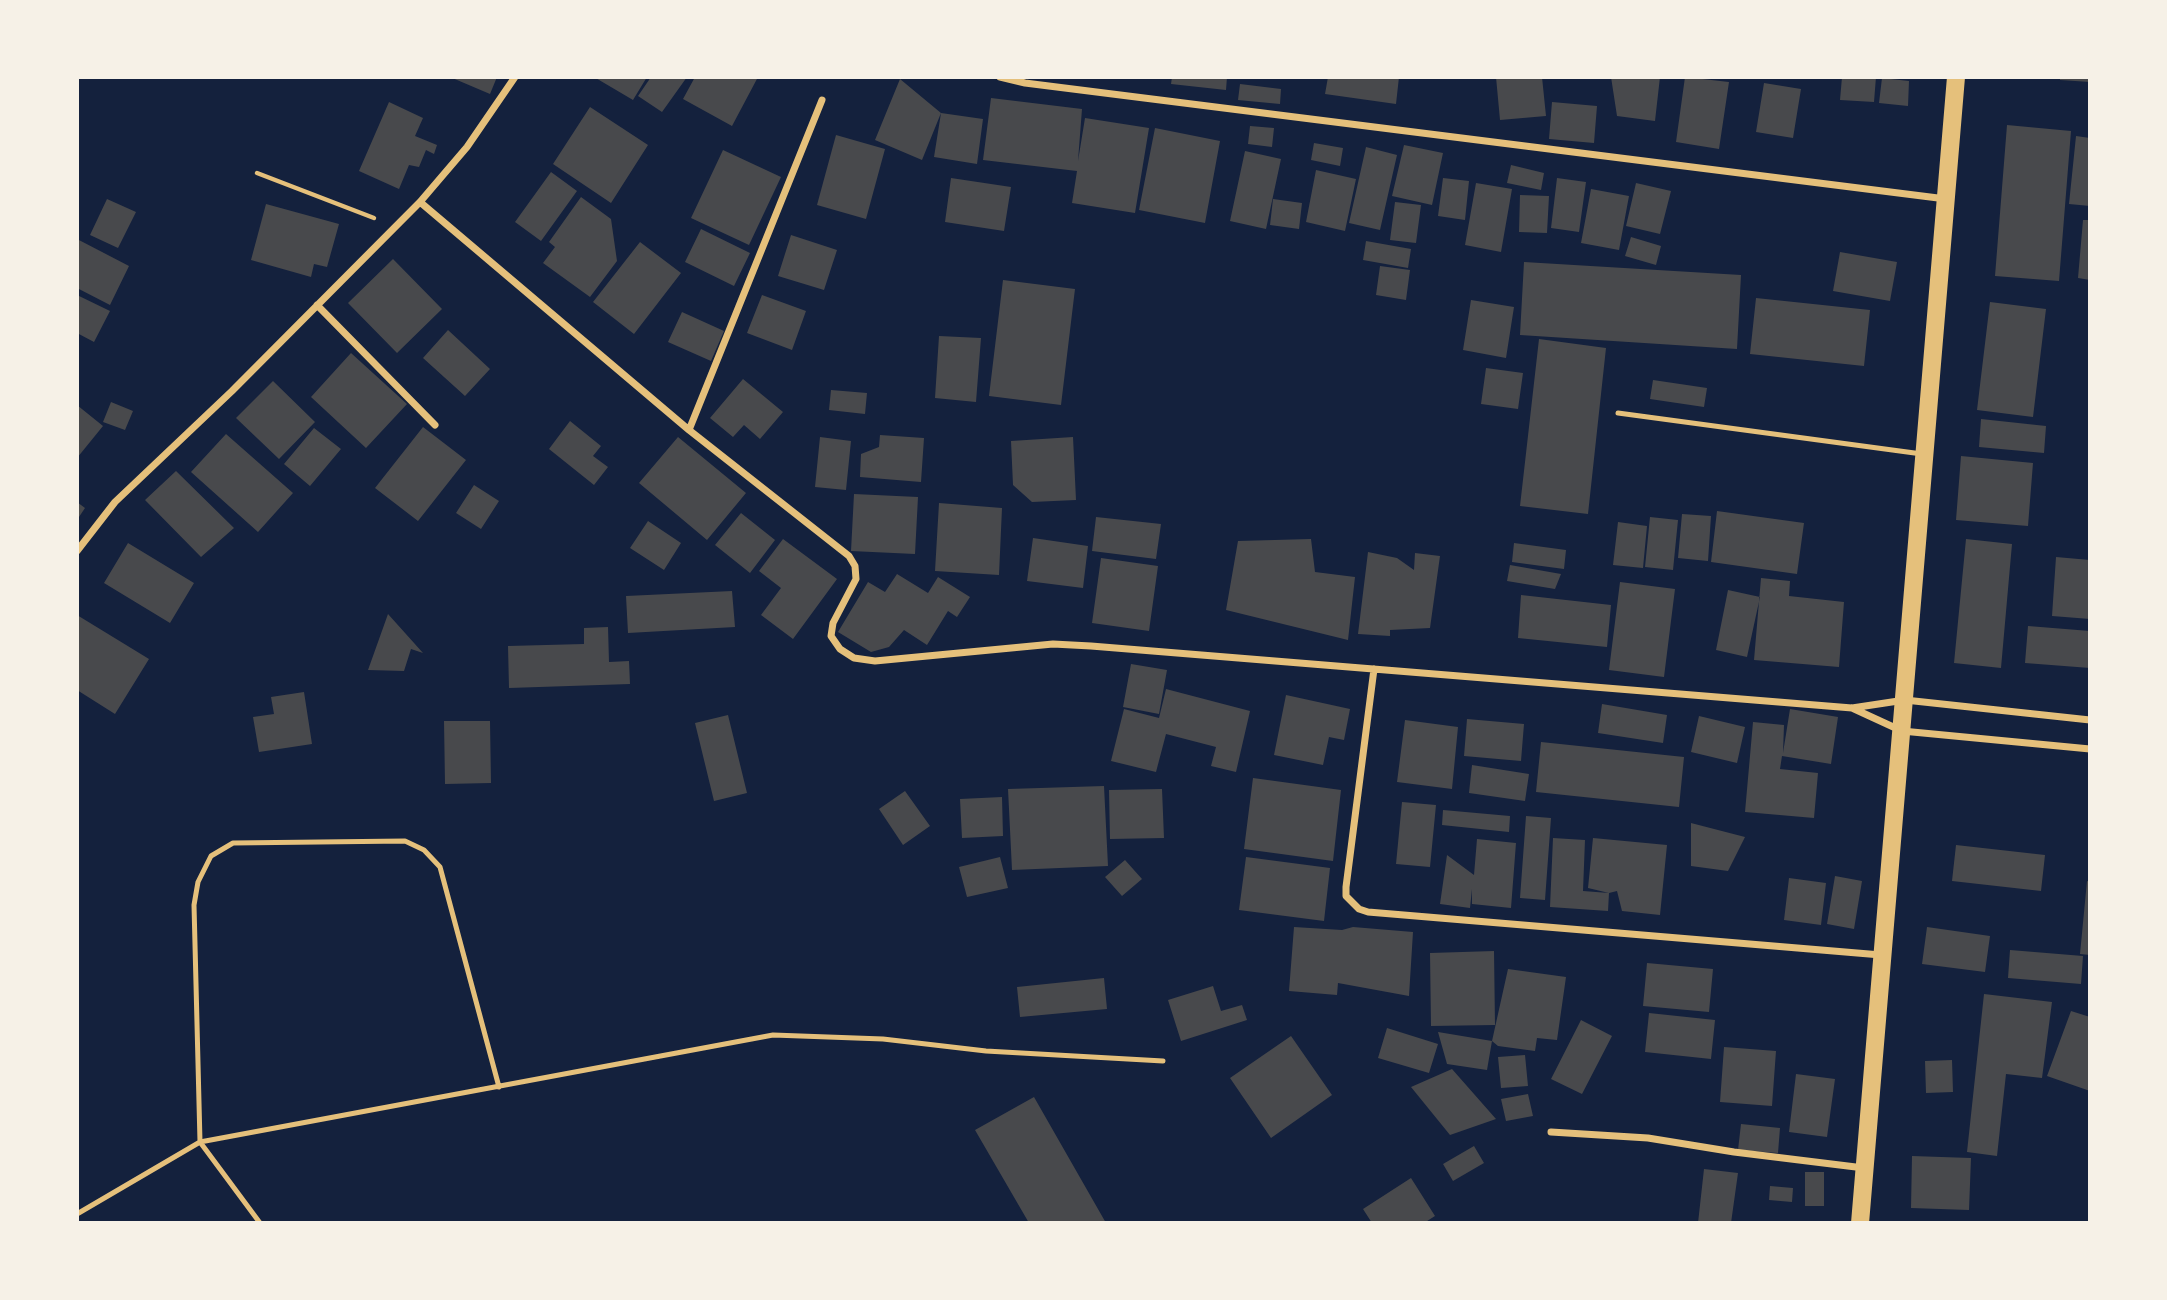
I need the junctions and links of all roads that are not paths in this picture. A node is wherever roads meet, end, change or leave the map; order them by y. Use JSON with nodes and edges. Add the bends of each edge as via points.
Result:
{"nodes":[{"id":1,"x":515,"y":77,"type":"edge"},
{"id":2,"x":1000,"y":77,"type":"edge"},
{"id":3,"x":1956,"y":77,"type":"edge"},
{"id":4,"x":822,"y":100,"type":"dead end"},
{"id":5,"x":1947,"y":199,"type":"junction"},
{"id":6,"x":420,"y":202,"type":"junction"},
{"id":7,"x":317,"y":305,"type":"junction"},
{"id":8,"x":1618,"y":413,"type":"dead end"},
{"id":9,"x":435,"y":425,"type":"dead end"},
{"id":10,"x":689,"y":430,"type":"junction"},
{"id":11,"x":1925,"y":454,"type":"junction"},
{"id":12,"x":77,"y":551,"type":"edge"},
{"id":13,"x":1374,"y":669,"type":"junction"},
{"id":14,"x":1905,"y":700,"type":"junction"},
{"id":15,"x":1852,"y":708,"type":"junction"},
{"id":16,"x":2090,"y":720,"type":"edge"},
{"id":17,"x":1902,"y":731,"type":"junction"},
{"id":18,"x":2090,"y":749,"type":"edge"},
{"id":19,"x":1881,"y":955,"type":"junction"},
{"id":20,"x":1163,"y":1061,"type":"dead end"},
{"id":21,"x":499,"y":1087,"type":"junction"},
{"id":22,"x":1551,"y":1132,"type":"dead end"},
{"id":23,"x":200,"y":1142,"type":"junction"},
{"id":24,"x":1864,"y":1168,"type":"junction"},
{"id":25,"x":77,"y":1214,"type":"edge"},
{"id":26,"x":260,"y":1223,"type":"edge"},
{"id":27,"x":1860,"y":1223,"type":"edge"}],
"edges":[{"from":1,"to":6,"type":"street","via":[[467,147]]},
{"from":2,"to":5,"type":"street"},
{"from":3,"to":5,"type":"main road"},
{"from":4,"to":10,"type":"street"},
{"from":5,"to":11,"type":"main road"},
{"from":6,"to":7,"type":"street"},
{"from":6,"to":10,"type":"street"},
{"from":7,"to":9,"type":"street"},
{"from":7,"to":12,"type":"street","via":[[115,502]]},
{"from":8,"to":11,"type":"lane"},
{"from":10,"to":13,"type":"street","via":[[849,556],[856,579],[831,636],[854,658],[875,661],[1053,644]]},
{"from":11,"to":14,"type":"main road"},
{"from":13,"to":15,"type":"street"},
{"from":13,"to":19,"type":"street","via":[[1346,887],[1346,896],[1359,909]]},
{"from":14,"to":15,"type":"street"},
{"from":14,"to":16,"type":"street"},
{"from":14,"to":17,"type":"main road"},
{"from":15,"to":17,"type":"street"},
{"from":17,"to":18,"type":"street"},
{"from":17,"to":19,"type":"main road"},
{"from":19,"to":24,"type":"main road"},
{"from":20,"to":21,"type":"lane","via":[[773,1035]]},
{"from":21,"to":23,"type":"lane"},
{"from":21,"to":23,"type":"lane","via":[[440,867],[424,850],[405,841],[233,843],[211,856],[198,882],[194,905]]},
{"from":22,"to":24,"type":"street","via":[[1648,1138]]},
{"from":23,"to":25,"type":"lane"},
{"from":23,"to":26,"type":"lane"},
{"from":24,"to":27,"type":"main road"}]}
